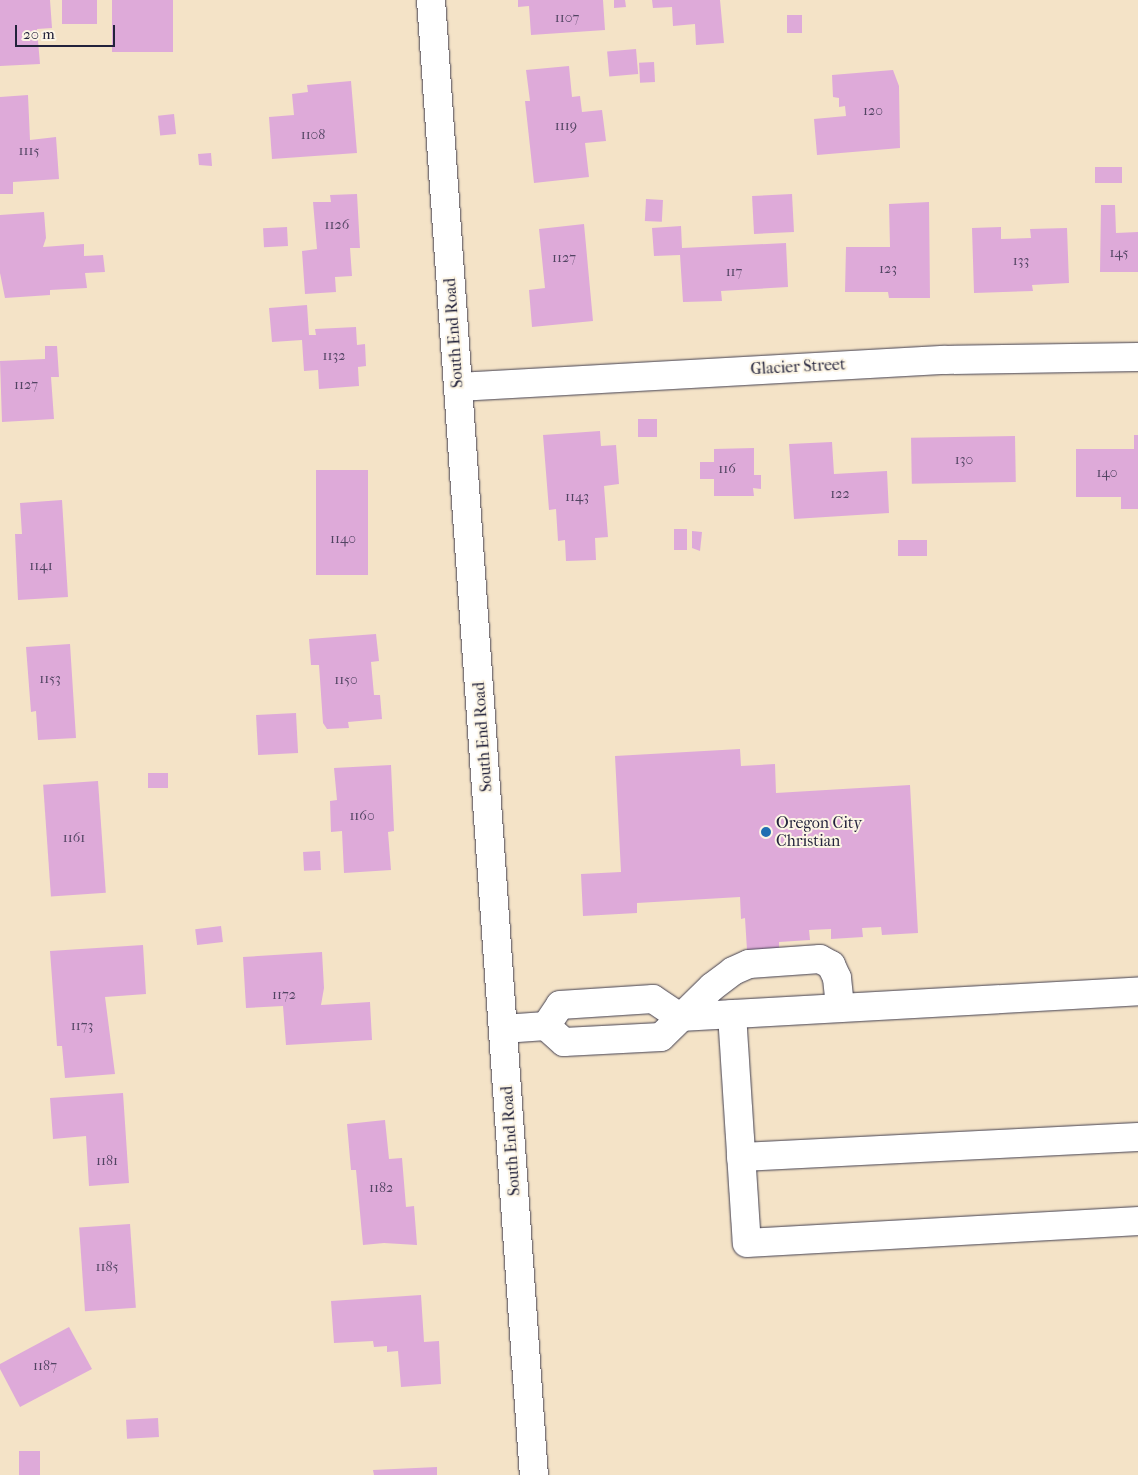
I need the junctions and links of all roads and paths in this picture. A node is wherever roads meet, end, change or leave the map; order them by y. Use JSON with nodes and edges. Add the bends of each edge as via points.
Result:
{"nodes":[{"id":1,"x":431,"y":0,"type":"edge"},
{"id":2,"x":1138,"y":358,"type":"edge"},
{"id":3,"x":458,"y":387,"type":"junction"},
{"id":4,"x":1138,"y":991,"type":"edge"},
{"id":5,"x":840,"y":1008,"type":"junction"},
{"id":6,"x":732,"y":1014,"type":"junction"},
{"id":7,"x":680,"y":1017,"type":"junction"},
{"id":8,"x":546,"y":1026,"type":"junction"},
{"id":9,"x":504,"y":1029,"type":"junction"},
{"id":10,"x":1138,"y":1137,"type":"edge"},
{"id":11,"x":741,"y":1157,"type":"junction"},
{"id":12,"x":1138,"y":1221,"type":"edge"},
{"id":13,"x":534,"y":1475,"type":"edge"}],
"edges":[{"from":1,"to":3,"type":"main road","name":"South End Road"},
{"from":2,"to":3,"type":"main road","name":"Glacier Street","via":[[945,360]]},
{"from":3,"to":9,"type":"main road","name":"South End Road"},
{"from":4,"to":5,"type":"main road"},
{"from":5,"to":6,"type":"main road"},
{"from":5,"to":7,"type":"main road","via":[[837,978],[831,965],[820,959],[748,964],[733,970]]},
{"from":6,"to":7,"type":"main road"},
{"from":6,"to":11,"type":"main road"},
{"from":7,"to":8,"type":"main road","via":[[661,1037],[564,1042]]},
{"from":7,"to":8,"type":"main road","via":[[653,999],[560,1005]]},
{"from":8,"to":9,"type":"main road"},
{"from":9,"to":13,"type":"main road","name":"South End Road"},
{"from":10,"to":11,"type":"main road"},
{"from":11,"to":12,"type":"main road","via":[[747,1243]]}]}
